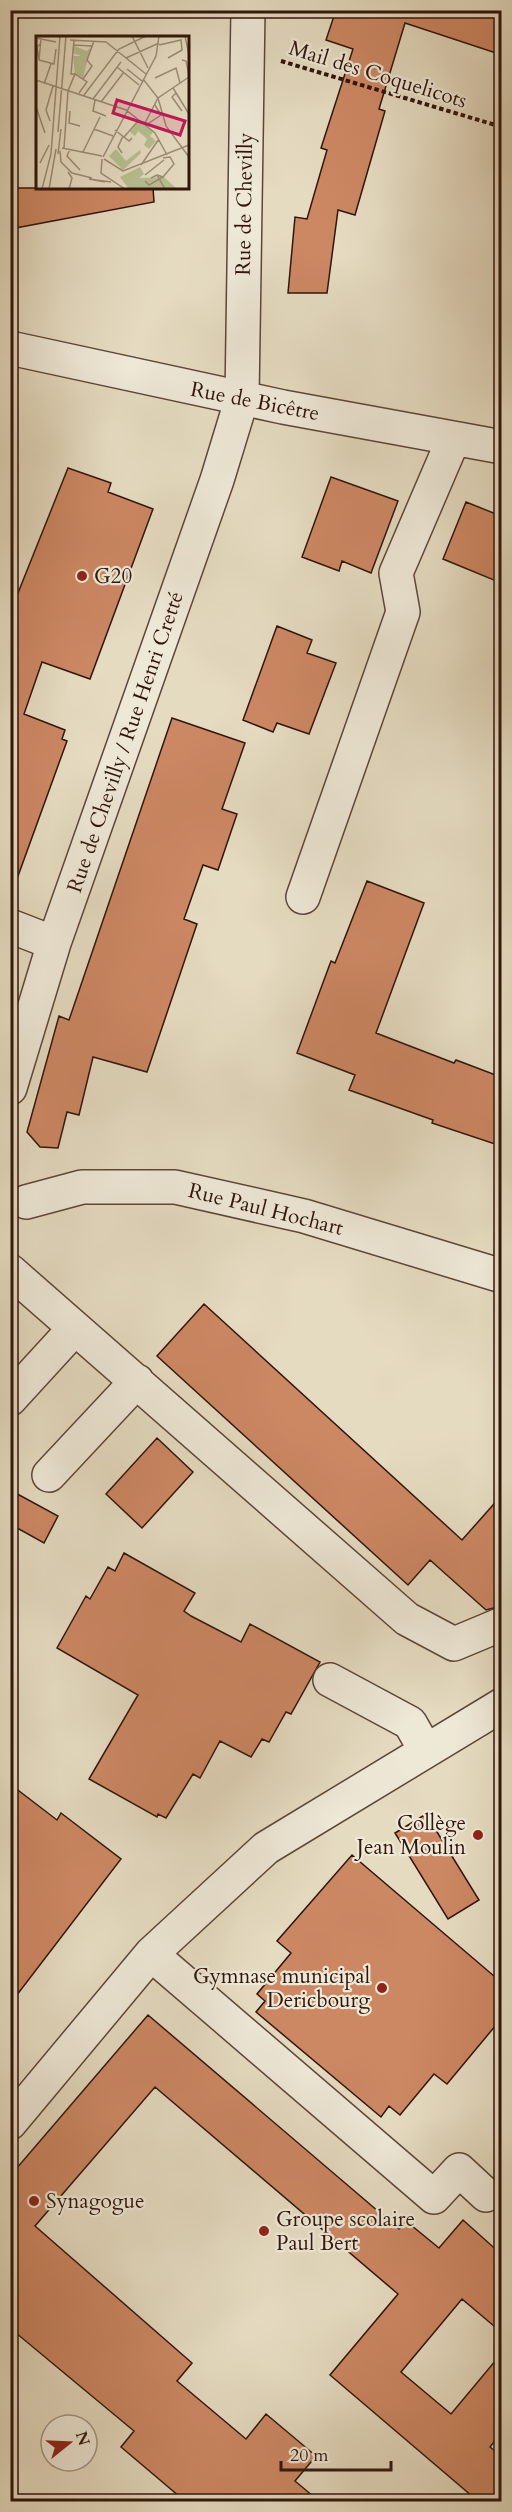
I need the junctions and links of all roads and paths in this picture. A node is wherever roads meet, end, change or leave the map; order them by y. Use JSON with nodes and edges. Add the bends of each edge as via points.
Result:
{"nodes":[{"id":1,"x":272,"y":10,"type":"edge"},
{"id":2,"x":247,"y":31,"type":"edge"},
{"id":3,"x":501,"y":127,"type":"edge"},
{"id":4,"x":10,"y":348,"type":"edge"},
{"id":5,"x":242,"y":398,"type":"junction"},
{"id":6,"x":453,"y":440,"type":"junction"},
{"id":7,"x":501,"y":447,"type":"edge"},
{"id":8,"x":303,"y":897,"type":"dead end"},
{"id":9,"x":10,"y":926,"type":"edge"},
{"id":10,"x":54,"y":943,"type":"junction"},
{"id":11,"x":10,"y":1088,"type":"edge"},
{"id":12,"x":26,"y":1202,"type":"dead end"},
{"id":13,"x":10,"y":1270,"type":"edge"},
{"id":14,"x":501,"y":1276,"type":"edge"},
{"id":15,"x":75,"y":1328,"type":"junction"},
{"id":16,"x":137,"y":1381,"type":"junction"},
{"id":17,"x":10,"y":1399,"type":"edge"},
{"id":18,"x":50,"y":1475,"type":"dead end"},
{"id":19,"x":501,"y":1624,"type":"edge"},
{"id":20,"x":330,"y":1680,"type":"dead end"},
{"id":21,"x":501,"y":1705,"type":"edge"},
{"id":22,"x":426,"y":1751,"type":"junction"},
{"id":23,"x":151,"y":1954,"type":"junction"},
{"id":24,"x":10,"y":2123,"type":"edge"},
{"id":25,"x":486,"y":2195,"type":"dead end"}],
"edges":[{"from":1,"to":2,"type":"street"},
{"from":2,"to":3,"type":"path","name":"Mail des Coquelicots"},
{"from":2,"to":5,"type":"street","name":"Rue de Chevilly"},
{"from":4,"to":5,"type":"street","name":"Rue de Bicêtre"},
{"from":5,"to":6,"type":"street","name":"Rue de Bicêtre"},
{"from":5,"to":10,"type":"street","name":"Rue de Chevilly / Rue Henri Cretté","via":[[217,480]]},
{"from":6,"to":7,"type":"street","name":"Rue de Bicêtre"},
{"from":6,"to":8,"type":"street","via":[[396,573],[403,612]]},
{"from":9,"to":10,"type":"street"},
{"from":10,"to":11,"type":"street","name":"Rue de Chevilly / Rue Henri Cretté"},
{"from":12,"to":14,"type":"street","name":"Rue Paul Hochart","via":[[82,1186],[175,1187],[304,1216]]},
{"from":13,"to":15,"type":"street"},
{"from":15,"to":16,"type":"street"},
{"from":15,"to":17,"type":"street"},
{"from":16,"to":18,"type":"street"},
{"from":16,"to":19,"type":"street","via":[[407,1619],[454,1644]]},
{"from":20,"to":22,"type":"street","via":[[410,1723]]},
{"from":21,"to":22,"type":"street"},
{"from":22,"to":23,"type":"street","via":[[266,1848]]},
{"from":23,"to":24,"type":"street"},
{"from":23,"to":25,"type":"street","via":[[434,2198],[459,2170]]}]}
